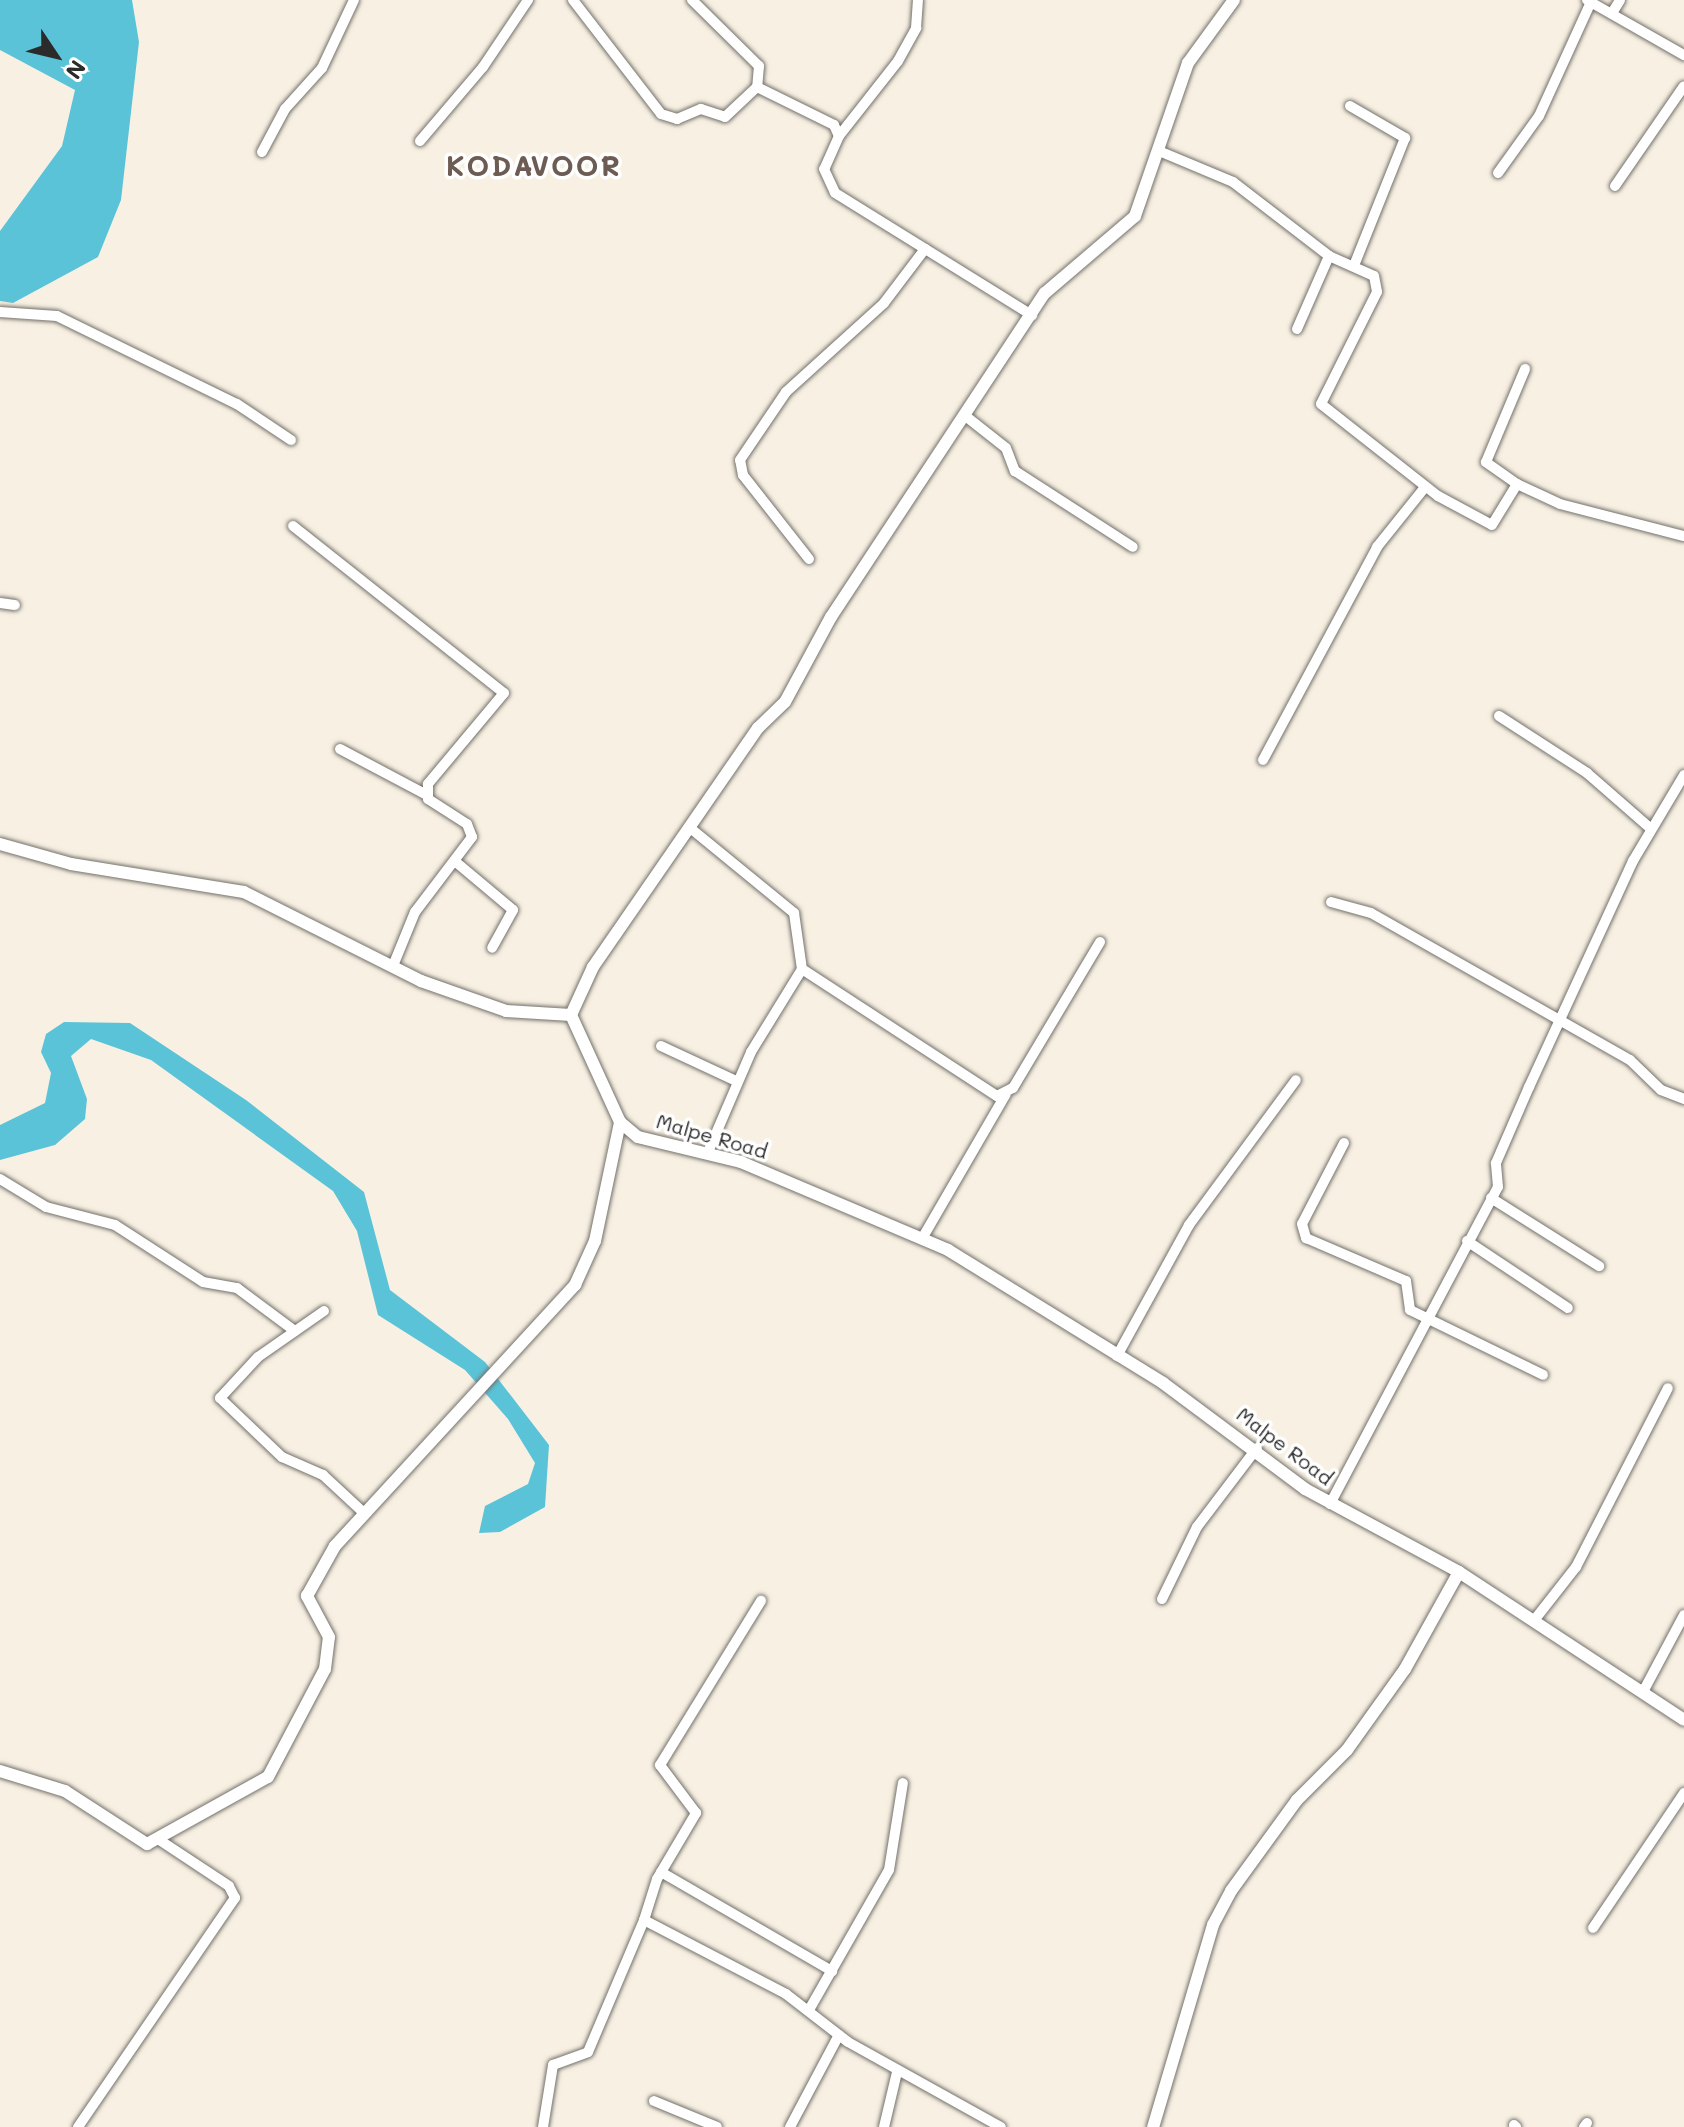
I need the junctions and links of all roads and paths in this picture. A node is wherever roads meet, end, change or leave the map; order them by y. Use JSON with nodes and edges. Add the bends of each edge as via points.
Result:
{"nodes":[{"id":1,"x":354,"y":0,"type":"edge"},
{"id":2,"x":528,"y":0,"type":"edge"},
{"id":3,"x":573,"y":0,"type":"edge"},
{"id":4,"x":692,"y":0,"type":"edge"},
{"id":5,"x":918,"y":0,"type":"edge"},
{"id":6,"x":1234,"y":0,"type":"edge"},
{"id":7,"x":1620,"y":0,"type":"edge"},
{"id":8,"x":1589,"y":1,"type":"edge"},
{"id":9,"x":1612,"y":13,"type":"junction"},
{"id":10,"x":1684,"y":55,"type":"edge"},
{"id":11,"x":1684,"y":86,"type":"edge"},
{"id":12,"x":757,"y":87,"type":"junction"},
{"id":13,"x":1350,"y":106,"type":"dead end"},
{"id":14,"x":839,"y":136,"type":"junction"},
{"id":15,"x":420,"y":141,"type":"dead end"},
{"id":16,"x":1159,"y":151,"type":"junction"},
{"id":17,"x":262,"y":152,"type":"dead end"},
{"id":18,"x":1498,"y":173,"type":"dead end"},
{"id":19,"x":1615,"y":186,"type":"dead end"},
{"id":20,"x":925,"y":249,"type":"junction"},
{"id":21,"x":1329,"y":256,"type":"junction"},
{"id":22,"x":1355,"y":263,"type":"junction"},
{"id":23,"x":0,"y":312,"type":"edge"},
{"id":24,"x":1032,"y":315,"type":"junction"},
{"id":25,"x":1297,"y":329,"type":"dead end"},
{"id":26,"x":1525,"y":369,"type":"dead end"},
{"id":27,"x":968,"y":418,"type":"junction"},
{"id":28,"x":291,"y":440,"type":"dead end"},
{"id":29,"x":1517,"y":484,"type":"junction"},
{"id":30,"x":1425,"y":487,"type":"junction"},
{"id":31,"x":293,"y":526,"type":"dead end"},
{"id":32,"x":1684,"y":536,"type":"edge"},
{"id":33,"x":1133,"y":547,"type":"dead end"},
{"id":34,"x":809,"y":559,"type":"dead end"},
{"id":35,"x":0,"y":603,"type":"edge"},
{"id":36,"x":15,"y":605,"type":"dead end"},
{"id":37,"x":1499,"y":716,"type":"dead end"},
{"id":38,"x":340,"y":749,"type":"dead end"},
{"id":39,"x":1263,"y":760,"type":"dead end"},
{"id":40,"x":1684,"y":775,"type":"edge"},
{"id":41,"x":427,"y":795,"type":"junction"},
{"id":42,"x":689,"y":827,"type":"junction"},
{"id":43,"x":1650,"y":828,"type":"junction"},
{"id":44,"x":0,"y":844,"type":"edge"},
{"id":45,"x":457,"y":863,"type":"junction"},
{"id":46,"x":1331,"y":902,"type":"dead end"},
{"id":47,"x":1100,"y":942,"type":"dead end"},
{"id":48,"x":492,"y":948,"type":"dead end"},
{"id":49,"x":393,"y":966,"type":"junction"},
{"id":50,"x":802,"y":969,"type":"junction"},
{"id":51,"x":571,"y":1015,"type":"junction"},
{"id":52,"x":1560,"y":1019,"type":"junction"},
{"id":53,"x":661,"y":1046,"type":"dead end"},
{"id":54,"x":1296,"y":1080,"type":"dead end"},
{"id":55,"x":736,"y":1081,"type":"junction"},
{"id":56,"x":1006,"y":1094,"type":"junction"},
{"id":57,"x":1684,"y":1099,"type":"edge"},
{"id":58,"x":620,"y":1122,"type":"junction"},
{"id":59,"x":1344,"y":1143,"type":"dead end"},
{"id":60,"x":708,"y":1152,"type":"junction"},
{"id":61,"x":0,"y":1179,"type":"edge"},
{"id":62,"x":1491,"y":1198,"type":"junction"},
{"id":63,"x":923,"y":1237,"type":"junction"},
{"id":64,"x":1467,"y":1241,"type":"junction"},
{"id":65,"x":1599,"y":1266,"type":"dead end"},
{"id":66,"x":1568,"y":1308,"type":"dead end"},
{"id":67,"x":324,"y":1311,"type":"dead end"},
{"id":68,"x":1424,"y":1315,"type":"junction"},
{"id":69,"x":295,"y":1331,"type":"junction"},
{"id":70,"x":1117,"y":1356,"type":"junction"},
{"id":71,"x":1543,"y":1375,"type":"dead end"},
{"id":72,"x":1668,"y":1388,"type":"dead end"},
{"id":73,"x":1257,"y":1448,"type":"junction"},
{"id":74,"x":1330,"y":1504,"type":"junction"},
{"id":75,"x":365,"y":1514,"type":"junction"},
{"id":76,"x":1459,"y":1572,"type":"junction"},
{"id":77,"x":1162,"y":1599,"type":"dead end"},
{"id":78,"x":761,"y":1601,"type":"dead end"},
{"id":79,"x":1684,"y":1615,"type":"edge"},
{"id":80,"x":1536,"y":1618,"type":"junction"},
{"id":81,"x":1644,"y":1690,"type":"junction"},
{"id":82,"x":1683,"y":1715,"type":"edge"},
{"id":83,"x":0,"y":1771,"type":"edge"},
{"id":84,"x":903,"y":1783,"type":"dead end"},
{"id":85,"x":1684,"y":1793,"type":"edge"},
{"id":86,"x":158,"y":1839,"type":"junction"},
{"id":87,"x":661,"y":1872,"type":"junction"},
{"id":88,"x":644,"y":1920,"type":"junction"},
{"id":89,"x":1593,"y":1928,"type":"dead end"},
{"id":90,"x":832,"y":1971,"type":"junction"},
{"id":91,"x":809,"y":2010,"type":"junction"},
{"id":92,"x":839,"y":2035,"type":"junction"},
{"id":93,"x":897,"y":2072,"type":"junction"},
{"id":94,"x":654,"y":2101,"type":"dead end"},
{"id":95,"x":995,"y":2126,"type":"edge"},
{"id":96,"x":78,"y":2127,"type":"edge"},
{"id":97,"x":543,"y":2127,"type":"edge"},
{"id":98,"x":717,"y":2127,"type":"edge"},
{"id":99,"x":790,"y":2127,"type":"edge"},
{"id":100,"x":884,"y":2127,"type":"edge"},
{"id":101,"x":1153,"y":2127,"type":"edge"}],
"edges":[{"from":1,"to":17,"type":"street","via":[[322,68],[285,109]]},
{"from":2,"to":15,"type":"street","via":[[483,67]]},
{"from":3,"to":12,"type":"street","via":[[661,114],[677,119],[701,109],[725,117]]},
{"from":4,"to":12,"type":"street","via":[[759,66]]},
{"from":5,"to":14,"type":"street","via":[[916,28],[898,61]]},
{"from":6,"to":16,"type":"street","via":[[1188,63]]},
{"from":7,"to":9,"type":"street"},
{"from":8,"to":9,"type":"street"},
{"from":8,"to":18,"type":"street","via":[[1539,116]]},
{"from":9,"to":10,"type":"street"},
{"from":11,"to":19,"type":"street"},
{"from":12,"to":14,"type":"street","via":[[834,125]]},
{"from":13,"to":22,"type":"street","via":[[1405,138]]},
{"from":14,"to":20,"type":"street","via":[[824,169],[826,182]]},
{"from":16,"to":21,"type":"street","via":[[1233,182]]},
{"from":16,"to":24,"type":"street","via":[[1135,216],[1097,242]]},
{"from":20,"to":24,"type":"street"},
{"from":20,"to":34,"type":"street","via":[[884,303],[786,392],[740,460],[743,475]]},
{"from":21,"to":22,"type":"street"},
{"from":21,"to":25,"type":"street"},
{"from":22,"to":30,"type":"street","via":[[1374,276],[1377,292],[1321,404]]},
{"from":23,"to":28,"type":"street","via":[[57,316],[237,404]]},
{"from":24,"to":27,"type":"street"},
{"from":26,"to":29,"type":"street","via":[[1486,462]]},
{"from":27,"to":33,"type":"street","via":[[1006,448],[1015,471]]},
{"from":27,"to":42,"type":"street","via":[[831,617],[785,702],[758,728]]},
{"from":29,"to":30,"type":"street","via":[[1497,521],[1486,525]]},
{"from":29,"to":32,"type":"street","via":[[1560,504]]},
{"from":30,"to":39,"type":"street","via":[[1377,547]]},
{"from":31,"to":41,"type":"street","via":[[504,693],[428,784]]},
{"from":35,"to":36,"type":"street"},
{"from":37,"to":43,"type":"street","via":[[1587,773]]},
{"from":38,"to":41,"type":"street"},
{"from":40,"to":43,"type":"street"},
{"from":41,"to":45,"type":"street","via":[[471,830]]},
{"from":42,"to":50,"type":"street","via":[[794,913]]},
{"from":42,"to":51,"type":"street","via":[[593,967]]},
{"from":43,"to":52,"type":"street"},
{"from":44,"to":49,"type":"street","via":[[71,864],[244,892]]},
{"from":45,"to":48,"type":"street","via":[[513,910]]},
{"from":45,"to":49,"type":"street","via":[[415,912]]},
{"from":46,"to":52,"type":"street","via":[[1371,913]]},
{"from":47,"to":56,"type":"street"},
{"from":49,"to":51,"type":"street","via":[[506,1011]]},
{"from":50,"to":55,"type":"street"},
{"from":50,"to":56,"type":"street","via":[[997,1096]]},
{"from":51,"to":58,"type":"street"},
{"from":52,"to":57,"type":"street"},
{"from":52,"to":62,"type":"street","via":[[1496,1163],[1501,1173]]},
{"from":53,"to":55,"type":"street"},
{"from":54,"to":70,"type":"street","via":[[1189,1225]]},
{"from":55,"to":60,"type":"street"},
{"from":56,"to":63,"type":"street"},
{"from":58,"to":60,"type":"street","name":"Malpe Road","via":[[638,1137]]},
{"from":58,"to":75,"type":"street","via":[[595,1241],[575,1285]]},
{"from":59,"to":68,"type":"street","via":[[1303,1232],[1406,1281],[1407,1306]]},
{"from":60,"to":63,"type":"street","name":"Malpe Road"},
{"from":61,"to":69,"type":"street","via":[[46,1207],[115,1225],[203,1282],[237,1288]]},
{"from":62,"to":64,"type":"street"},
{"from":62,"to":65,"type":"street"},
{"from":63,"to":70,"type":"street","name":"Malpe Road"},
{"from":64,"to":66,"type":"street"},
{"from":64,"to":68,"type":"street"},
{"from":67,"to":69,"type":"street"},
{"from":68,"to":71,"type":"street"},
{"from":68,"to":74,"type":"street"},
{"from":69,"to":75,"type":"street","via":[[220,1398],[282,1457],[319,1472]]},
{"from":70,"to":73,"type":"street","name":"Malpe Road"},
{"from":72,"to":80,"type":"street","via":[[1576,1567]]},
{"from":73,"to":74,"type":"street","name":"Malpe Road"},
{"from":73,"to":77,"type":"street","via":[[1197,1527]]},
{"from":74,"to":76,"type":"street","name":"Malpe Road"},
{"from":75,"to":86,"type":"street","via":[[335,1546],[307,1596],[329,1637],[325,1669],[268,1777]]},
{"from":76,"to":80,"type":"street","name":"Malpe Road"},
{"from":76,"to":101,"type":"street","via":[[1405,1669],[1347,1750],[1297,1800],[1231,1891],[1213,1925]]},
{"from":78,"to":87,"type":"street","via":[[660,1765],[696,1813]]},
{"from":79,"to":81,"type":"street"},
{"from":80,"to":81,"type":"street","name":"Malpe Road"},
{"from":81,"to":82,"type":"street","name":"Malpe Road"},
{"from":83,"to":86,"type":"street","via":[[65,1791],[147,1844]]},
{"from":84,"to":90,"type":"street","via":[[892,1861]]},
{"from":85,"to":89,"type":"street"},
{"from":86,"to":96,"type":"street","via":[[229,1886],[235,1898]]},
{"from":87,"to":88,"type":"street"},
{"from":87,"to":90,"type":"street"},
{"from":88,"to":91,"type":"street"},
{"from":88,"to":97,"type":"street","via":[[588,2052],[553,2065]]},
{"from":90,"to":91,"type":"street"},
{"from":91,"to":92,"type":"street"},
{"from":92,"to":93,"type":"street"},
{"from":92,"to":99,"type":"street"},
{"from":93,"to":95,"type":"street"},
{"from":93,"to":100,"type":"street"},
{"from":94,"to":98,"type":"street"}]}
